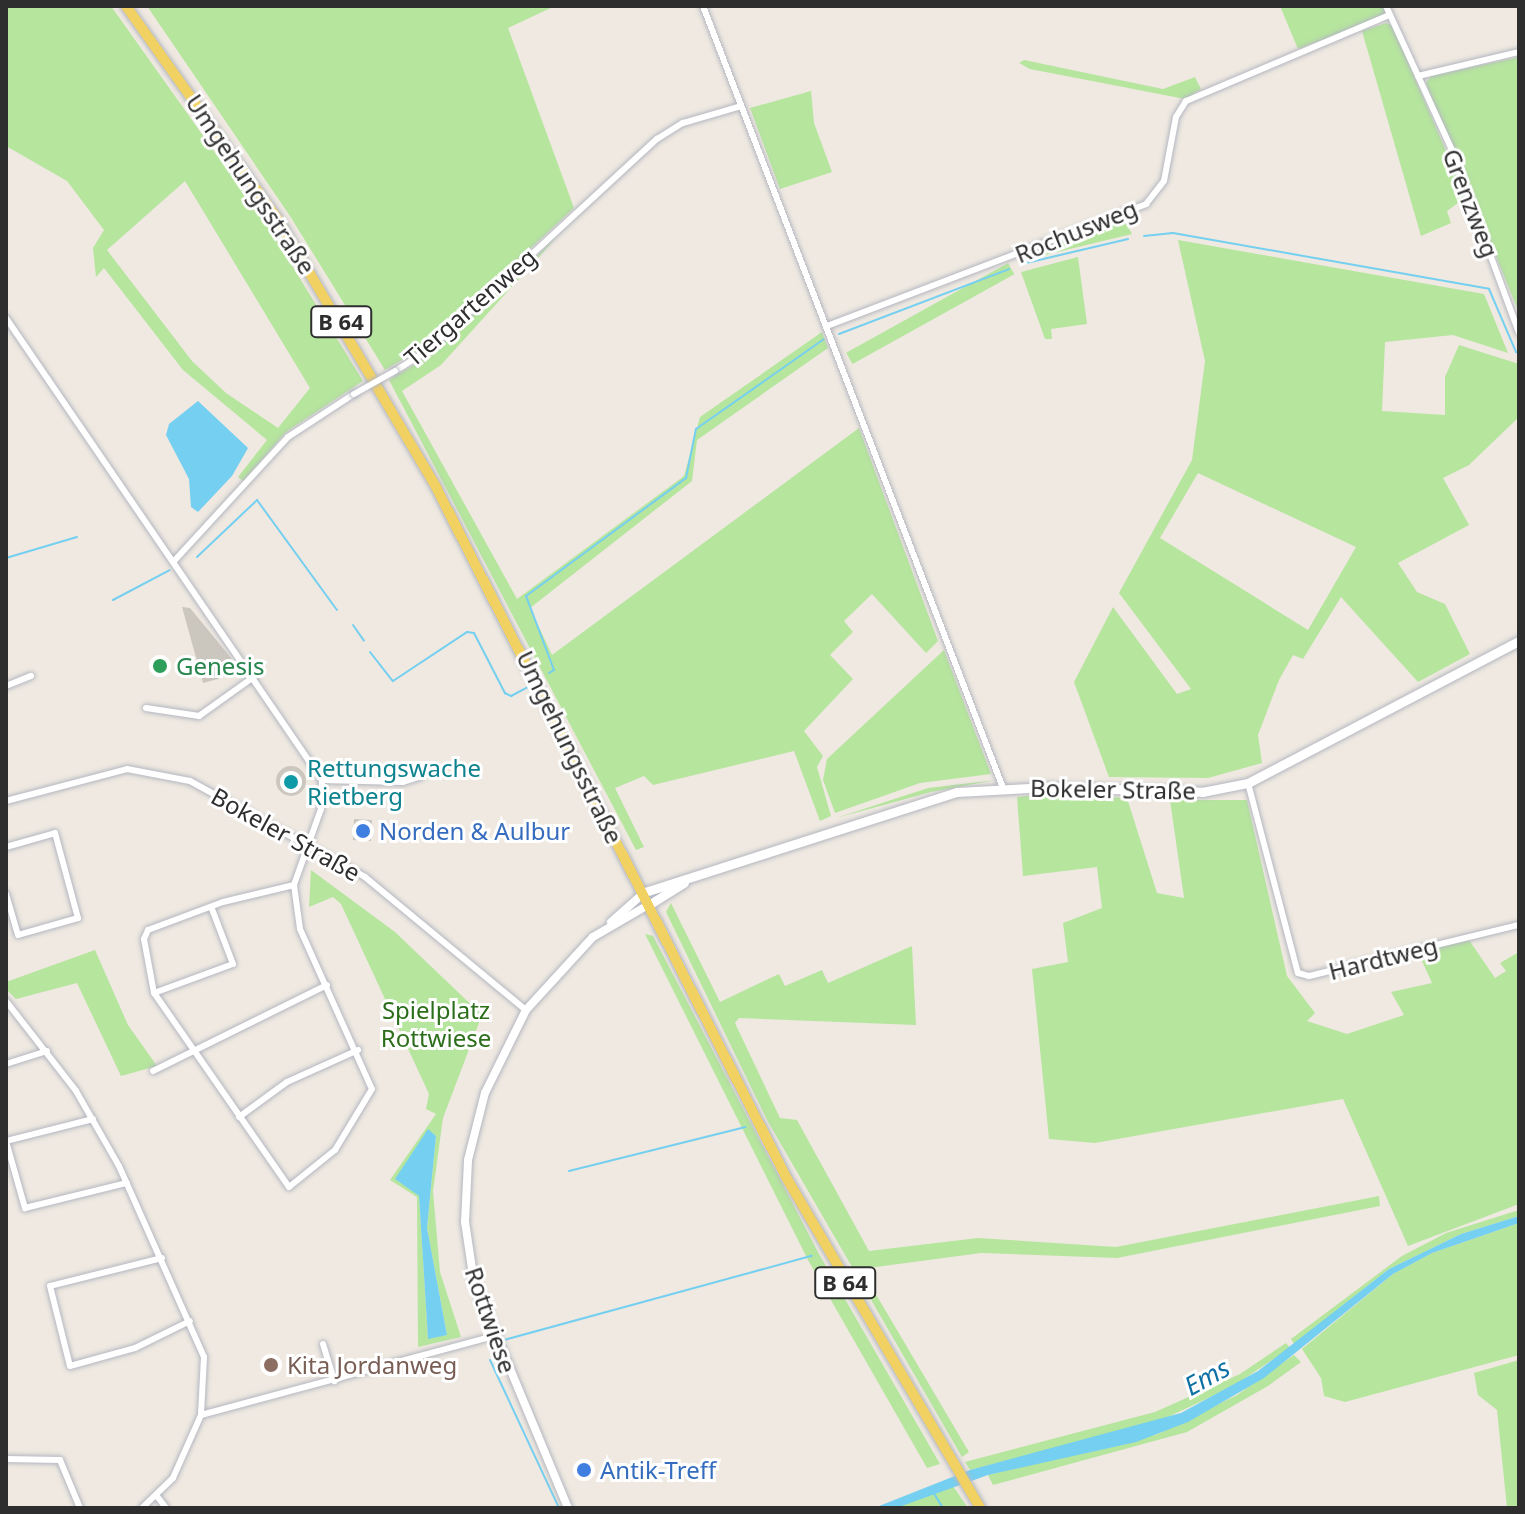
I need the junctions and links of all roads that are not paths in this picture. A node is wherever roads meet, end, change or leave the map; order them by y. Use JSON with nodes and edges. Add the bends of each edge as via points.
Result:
{"nodes":[{"id":1,"x":126,"y":6,"type":"edge"},
{"id":2,"x":703,"y":6,"type":"edge"},
{"id":3,"x":1386,"y":6,"type":"edge"},
{"id":4,"x":1390,"y":15,"type":"junction"},
{"id":5,"x":1519,"y":52,"type":"edge"},
{"id":6,"x":1418,"y":76,"type":"junction"},
{"id":7,"x":741,"y":106,"type":"junction"},
{"id":8,"x":6,"y":318,"type":"edge"},
{"id":9,"x":827,"y":326,"type":"junction"},
{"id":10,"x":1519,"y":333,"type":"edge"},
{"id":11,"x":175,"y":560,"type":"junction"},
{"id":12,"x":1519,"y":641,"type":"edge"},
{"id":13,"x":31,"y":676,"type":"dead end"},
{"id":14,"x":255,"y":676,"type":"junction"},
{"id":15,"x":6,"y":686,"type":"edge"},
{"id":16,"x":146,"y":708,"type":"dead end"},
{"id":17,"x":422,"y":776,"type":"dead end"},
{"id":18,"x":322,"y":780,"type":"junction"},
{"id":19,"x":1248,"y":783,"type":"junction"},
{"id":20,"x":1003,"y":788,"type":"junction"},
{"id":21,"x":6,"y":801,"type":"edge"},
{"id":22,"x":309,"y":845,"type":"junction"},
{"id":23,"x":6,"y":847,"type":"edge"},
{"id":24,"x":687,"y":881,"type":"junction"},
{"id":25,"x":294,"y":885,"type":"junction"},
{"id":26,"x":645,"y":892,"type":"junction"},
{"id":27,"x":6,"y":894,"type":"edge"},
{"id":28,"x":650,"y":904,"type":"junction"},
{"id":29,"x":212,"y":909,"type":"junction"},
{"id":30,"x":1519,"y":925,"type":"edge"},
{"id":31,"x":608,"y":926,"type":"junction"},
{"id":32,"x":327,"y":985,"type":"junction"},
{"id":33,"x":154,"y":993,"type":"junction"},
{"id":34,"x":6,"y":1001,"type":"edge"},
{"id":35,"x":526,"y":1010,"type":"junction"},
{"id":36,"x":358,"y":1050,"type":"junction"},
{"id":37,"x":47,"y":1051,"type":"junction"},
{"id":38,"x":195,"y":1053,"type":"junction"},
{"id":39,"x":6,"y":1064,"type":"edge"},
{"id":40,"x":153,"y":1071,"type":"dead end"},
{"id":41,"x":239,"y":1117,"type":"junction"},
{"id":42,"x":93,"y":1119,"type":"junction"},
{"id":43,"x":127,"y":1183,"type":"junction"},
{"id":44,"x":162,"y":1258,"type":"junction"},
{"id":45,"x":190,"y":1321,"type":"junction"},
{"id":46,"x":493,"y":1336,"type":"junction"},
{"id":47,"x":323,"y":1344,"type":"dead end"},
{"id":48,"x":334,"y":1381,"type":"junction"},
{"id":49,"x":201,"y":1415,"type":"junction"},
{"id":50,"x":6,"y":1459,"type":"edge"},
{"id":51,"x":156,"y":1495,"type":"junction"},
{"id":52,"x":80,"y":1508,"type":"edge"},
{"id":53,"x":142,"y":1508,"type":"edge"},
{"id":54,"x":166,"y":1508,"type":"edge"},
{"id":55,"x":568,"y":1508,"type":"edge"},
{"id":56,"x":980,"y":1508,"type":"edge"}],
"edges":[{"from":1,"to":26,"type":"main road","name":"Umgehungsstraße","number":"B 64","via":[[280,223],[364,360]]},
{"from":2,"to":7,"type":"street"},
{"from":3,"to":4,"type":"street","name":"Grenzweg"},
{"from":4,"to":6,"type":"street","name":"Grenzweg"},
{"from":4,"to":9,"type":"street","name":"Rochusweg","via":[[1186,101],[1176,117],[1164,181],[1146,204]]},
{"from":5,"to":6,"type":"street"},
{"from":6,"to":10,"type":"street","name":"Grenzweg","via":[[1466,183]]},
{"from":7,"to":9,"type":"street"},
{"from":7,"to":11,"type":"street","name":"Tiergartenweg","bridge":true,"via":[[683,123],[657,139],[427,351],[288,437]]},
{"from":8,"to":11,"type":"street"},
{"from":9,"to":20,"type":"street"},
{"from":11,"to":14,"type":"street"},
{"from":12,"to":19,"type":"main road","name":"Bokeler Straße"},
{"from":13,"to":15,"type":"street"},
{"from":14,"to":16,"type":"street","via":[[199,716]]},
{"from":14,"to":18,"type":"street"},
{"from":17,"to":18,"type":"street","via":[[403,782]]},
{"from":18,"to":22,"type":"street"},
{"from":19,"to":20,"type":"main road","name":"Bokeler Straße","via":[[1190,792]]},
{"from":19,"to":30,"type":"street","name":"Hardtweg","via":[[1298,973],[1309,976]]},
{"from":20,"to":24,"type":"main road","name":"Bokeler Straße","via":[[898,806]]},
{"from":21,"to":22,"type":"street","name":"Bokeler Straße","via":[[106,772],[149,769],[190,781]]},
{"from":22,"to":25,"type":"street"},
{"from":22,"to":35,"type":"street","name":"Bokeler Straße","via":[[391,897]]},
{"from":23,"to":27,"type":"street","via":[[55,833],[78,918],[18,935]]},
{"from":24,"to":26,"type":"main road","name":"Bokeler Straße"},
{"from":24,"to":28,"type":"main road","name":"Bokeler Straße"},
{"from":25,"to":29,"type":"street"},
{"from":25,"to":32,"type":"street","via":[[300,929]]},
{"from":26,"to":28,"type":"main road","name":"Umgehungsstraße","number":"B 64"},
{"from":26,"to":31,"type":"street","name":"Rottwiese"},
{"from":28,"to":31,"type":"street","name":"Rottwiese"},
{"from":28,"to":56,"type":"main road","name":"Umgehungsstraße","number":"B 64","via":[[805,1212]]},
{"from":29,"to":33,"type":"street","via":[[144,933]]},
{"from":29,"to":33,"type":"street","via":[[233,964]]},
{"from":31,"to":35,"type":"street","name":"Rottwiese","via":[[556,972]]},
{"from":32,"to":36,"type":"street"},
{"from":32,"to":38,"type":"street"},
{"from":33,"to":38,"type":"street"},
{"from":34,"to":37,"type":"street"},
{"from":35,"to":46,"type":"street","name":"Rottwiese","via":[[485,1093],[466,1179],[468,1251]]},
{"from":36,"to":41,"type":"street","via":[[287,1082]]},
{"from":36,"to":41,"type":"street","via":[[372,1082],[370,1097],[335,1150],[289,1187]]},
{"from":37,"to":39,"type":"street"},
{"from":37,"to":42,"type":"street"},
{"from":38,"to":40,"type":"street"},
{"from":38,"to":41,"type":"street"},
{"from":42,"to":43,"type":"street"},
{"from":42,"to":43,"type":"street","via":[[6,1141],[25,1208]]},
{"from":43,"to":44,"type":"street"},
{"from":44,"to":45,"type":"street"},
{"from":44,"to":45,"type":"street","via":[[50,1286],[70,1366],[135,1348]]},
{"from":45,"to":49,"type":"street","via":[[204,1357]]},
{"from":46,"to":48,"type":"street"},
{"from":46,"to":55,"type":"street","name":"Rottwiese"},
{"from":47,"to":48,"type":"street"},
{"from":48,"to":49,"type":"street"},
{"from":49,"to":51,"type":"street","via":[[173,1478]]},
{"from":50,"to":52,"type":"street","via":[[60,1460]]},
{"from":51,"to":53,"type":"street"},
{"from":51,"to":54,"type":"street"}]}
